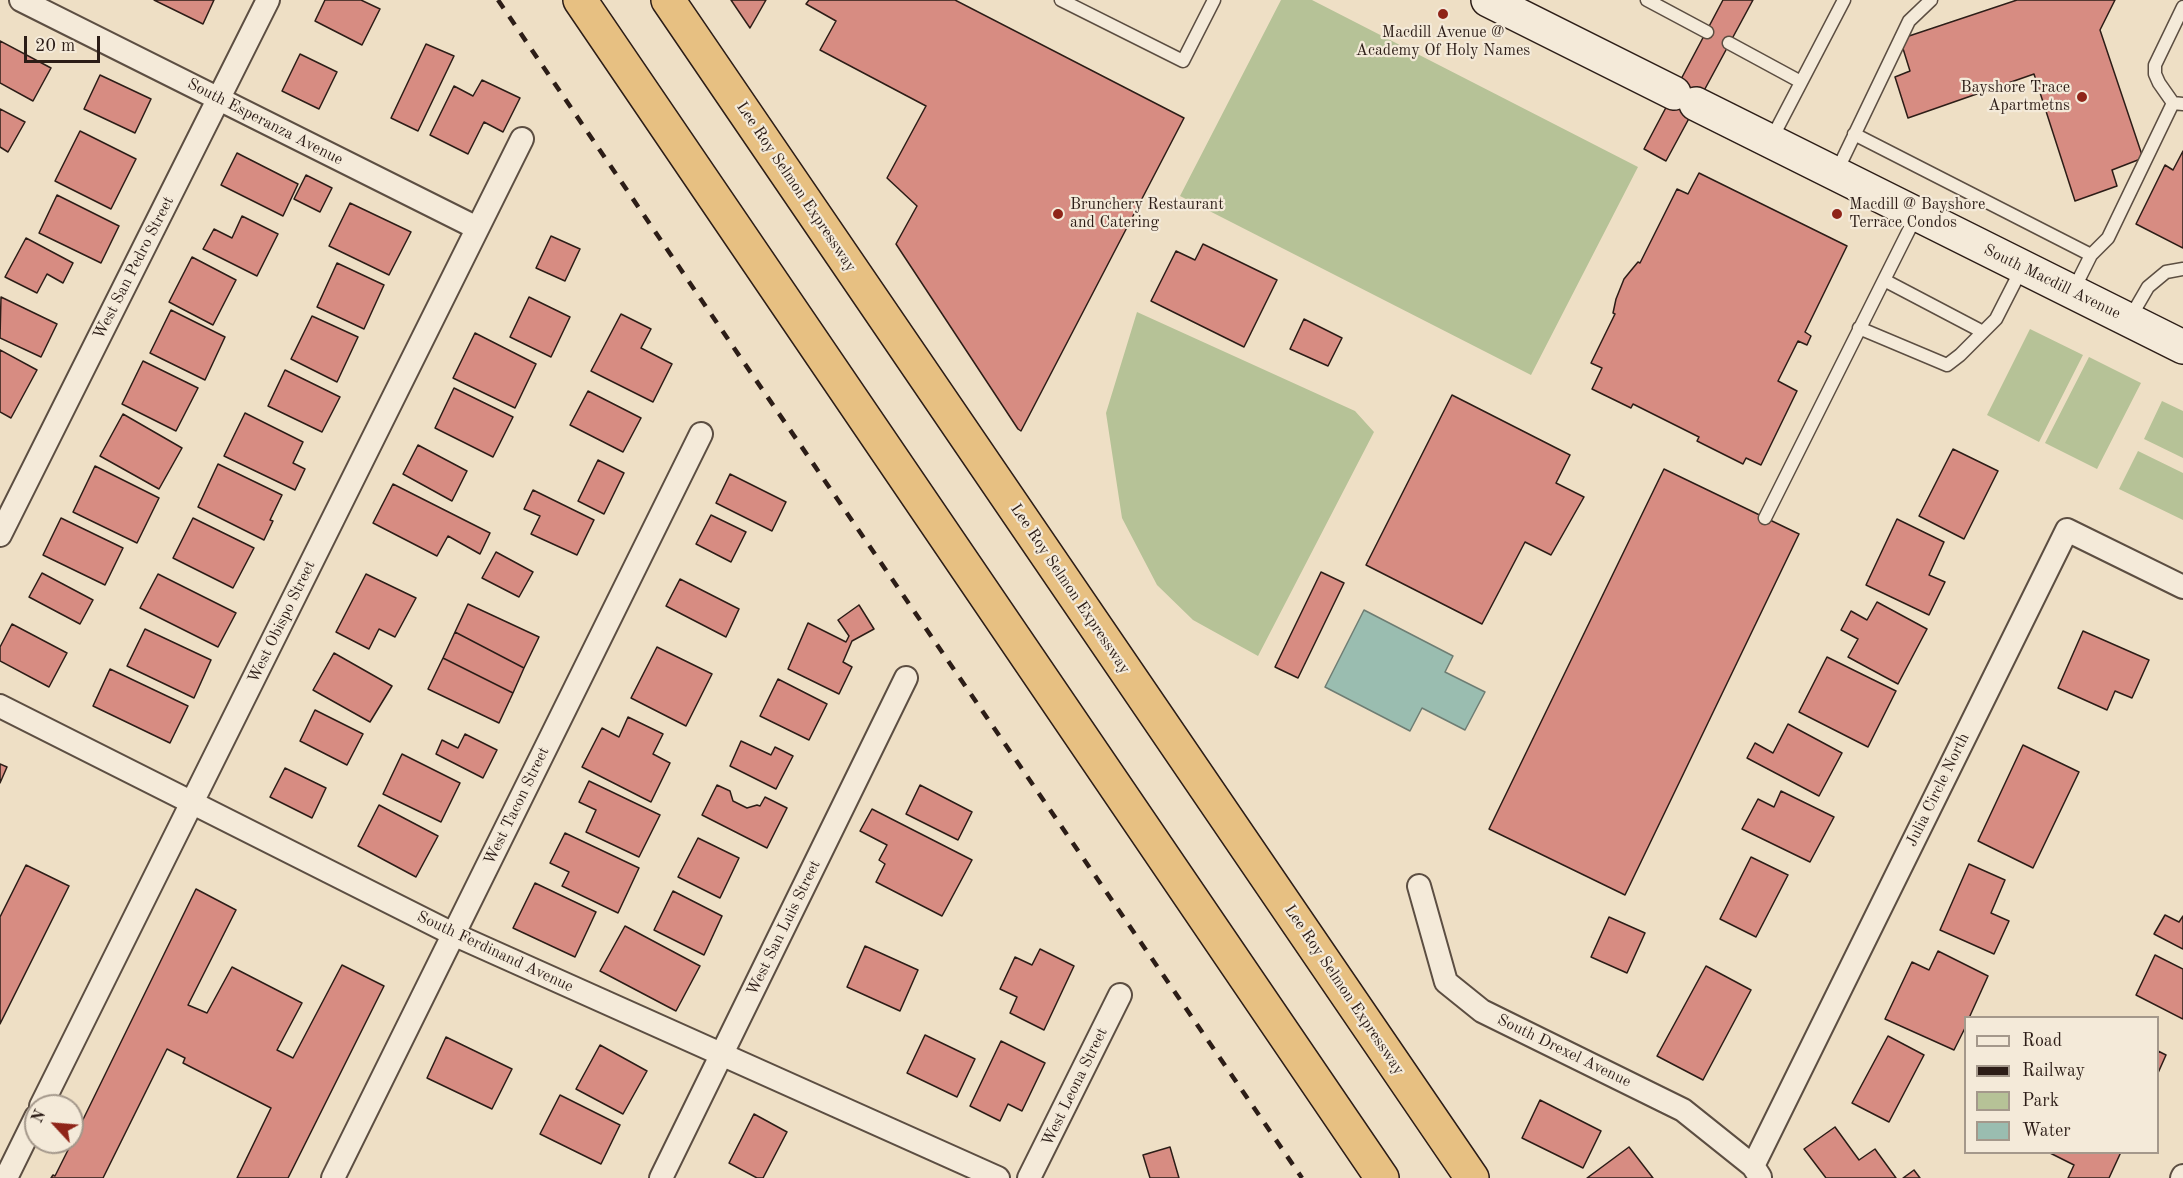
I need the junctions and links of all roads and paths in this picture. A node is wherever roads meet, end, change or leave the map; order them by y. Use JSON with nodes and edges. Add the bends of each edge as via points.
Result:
{"nodes":[{"id":1,"x":21,"y":0,"type":"edge"},
{"id":2,"x":268,"y":0,"type":"edge"},
{"id":3,"x":580,"y":0,"type":"edge"},
{"id":4,"x":668,"y":0,"type":"edge"},
{"id":5,"x":1061,"y":0,"type":"edge"},
{"id":6,"x":1214,"y":0,"type":"edge"},
{"id":7,"x":1488,"y":0,"type":"edge"},
{"id":8,"x":1647,"y":0,"type":"edge"},
{"id":9,"x":1844,"y":0,"type":"edge"},
{"id":10,"x":1931,"y":0,"type":"edge"},
{"id":11,"x":2183,"y":7,"type":"edge"},
{"id":12,"x":1707,"y":32,"type":"dead end"},
{"id":13,"x":1729,"y":44,"type":"dead end"},
{"id":14,"x":1801,"y":82,"type":"junction"},
{"id":15,"x":218,"y":98,"type":"junction"},
{"id":16,"x":2178,"y":103,"type":"edge"},
{"id":17,"x":1854,"y":134,"type":"junction"},
{"id":18,"x":522,"y":139,"type":"dead end"},
{"id":19,"x":1770,"y":141,"type":"junction"},
{"id":20,"x":1836,"y":174,"type":"junction"},
{"id":21,"x":1917,"y":214,"type":"junction"},
{"id":22,"x":477,"y":228,"type":"junction"},
{"id":23,"x":2091,"y":255,"type":"junction"},
{"id":24,"x":2023,"y":267,"type":"junction"},
{"id":25,"x":2183,"y":269,"type":"edge"},
{"id":26,"x":1884,"y":280,"type":"junction"},
{"id":27,"x":2073,"y":292,"type":"junction"},
{"id":28,"x":2129,"y":320,"type":"junction"},
{"id":29,"x":1859,"y":328,"type":"junction"},
{"id":30,"x":1983,"y":332,"type":"junction"},
{"id":31,"x":2183,"y":347,"type":"edge"},
{"id":32,"x":701,"y":434,"type":"dead end"},
{"id":33,"x":1765,"y":518,"type":"dead end"},
{"id":34,"x":0,"y":536,"type":"edge"},
{"id":35,"x":2183,"y":587,"type":"edge"},
{"id":36,"x":906,"y":678,"type":"dead end"},
{"id":37,"x":0,"y":706,"type":"edge"},
{"id":38,"x":192,"y":802,"type":"junction"},
{"id":39,"x":1419,"y":886,"type":"dead end"},
{"id":40,"x":453,"y":934,"type":"junction"},
{"id":41,"x":1120,"y":995,"type":"dead end"},
{"id":42,"x":722,"y":1055,"type":"junction"},
{"id":43,"x":47,"y":1094,"type":"edge"},
{"id":44,"x":24,"y":1141,"type":"edge"},
{"id":45,"x":1757,"y":1172,"type":"edge"},
{"id":46,"x":6,"y":1178,"type":"edge"},
{"id":47,"x":333,"y":1178,"type":"edge"},
{"id":48,"x":661,"y":1178,"type":"edge"},
{"id":49,"x":998,"y":1178,"type":"edge"},
{"id":50,"x":1029,"y":1178,"type":"edge"},
{"id":51,"x":1382,"y":1178,"type":"edge"},
{"id":52,"x":1472,"y":1178,"type":"edge"}],
"edges":[{"from":1,"to":15,"type":"street","name":"South Esperanza Avenue"},
{"from":2,"to":15,"type":"street","name":"West San Pedro Street"},
{"from":3,"to":51,"type":"highway"},
{"from":4,"to":52,"type":"highway","name":"Lee Roy Selmon Expressway"},
{"from":5,"to":6,"type":"lane","via":[[1182,61]]},
{"from":7,"to":19,"type":"street","name":"South Macdill Avenue"},
{"from":8,"to":12,"type":"lane"},
{"from":9,"to":14,"type":"lane"},
{"from":10,"to":17,"type":"lane","via":[[1908,21]]},
{"from":11,"to":16,"type":"lane","via":[[2155,65],[2159,83]]},
{"from":13,"to":14,"type":"lane"},
{"from":14,"to":19,"type":"lane"},
{"from":15,"to":22,"type":"street","name":"South Esperanza Avenue"},
{"from":15,"to":34,"type":"street","name":"West San Pedro Street"},
{"from":16,"to":23,"type":"lane","via":[[2108,238]]},
{"from":17,"to":20,"type":"lane"},
{"from":17,"to":23,"type":"lane"},
{"from":18,"to":22,"type":"street","name":"West Obispo Street"},
{"from":19,"to":20,"type":"street","name":"South Macdill Avenue"},
{"from":20,"to":21,"type":"street","name":"South Macdill Avenue"},
{"from":21,"to":24,"type":"street","name":"South Macdill Avenue"},
{"from":21,"to":26,"type":"lane"},
{"from":22,"to":38,"type":"street","name":"West Obispo Street"},
{"from":23,"to":27,"type":"lane"},
{"from":24,"to":27,"type":"street","name":"South Macdill Avenue"},
{"from":24,"to":30,"type":"lane","via":[[1996,319]]},
{"from":25,"to":28,"type":"lane","via":[[2166,272],[2148,287]]},
{"from":26,"to":29,"type":"lane"},
{"from":26,"to":30,"type":"lane"},
{"from":27,"to":28,"type":"street","name":"South Macdill Avenue"},
{"from":28,"to":31,"type":"street","name":"South Macdill Avenue"},
{"from":29,"to":30,"type":"lane","via":[[1947,365]]},
{"from":29,"to":33,"type":"lane"},
{"from":32,"to":40,"type":"street","name":"West Tacon Street"},
{"from":35,"to":45,"type":"street","name":"Julia Circle North","via":[[2067,530]]},
{"from":36,"to":42,"type":"street","name":"West San Luis Street"},
{"from":37,"to":38,"type":"street","name":"South Ferdinand Avenue"},
{"from":38,"to":40,"type":"street","name":"South Ferdinand Avenue"},
{"from":38,"to":43,"type":"street","name":"West Obispo Street"},
{"from":39,"to":45,"type":"street","name":"South Drexel Avenue","via":[[1446,982],[1482,1011],[1683,1110]]},
{"from":40,"to":42,"type":"street","name":"South Ferdinand Avenue"},
{"from":40,"to":47,"type":"street","name":"West Tacon Street"},
{"from":41,"to":50,"type":"street","name":"West Leona Street"},
{"from":42,"to":48,"type":"street","name":"West San Luis Street"},
{"from":42,"to":49,"type":"street","name":"South Ferdinand Avenue"},
{"from":44,"to":46,"type":"street"}]}
